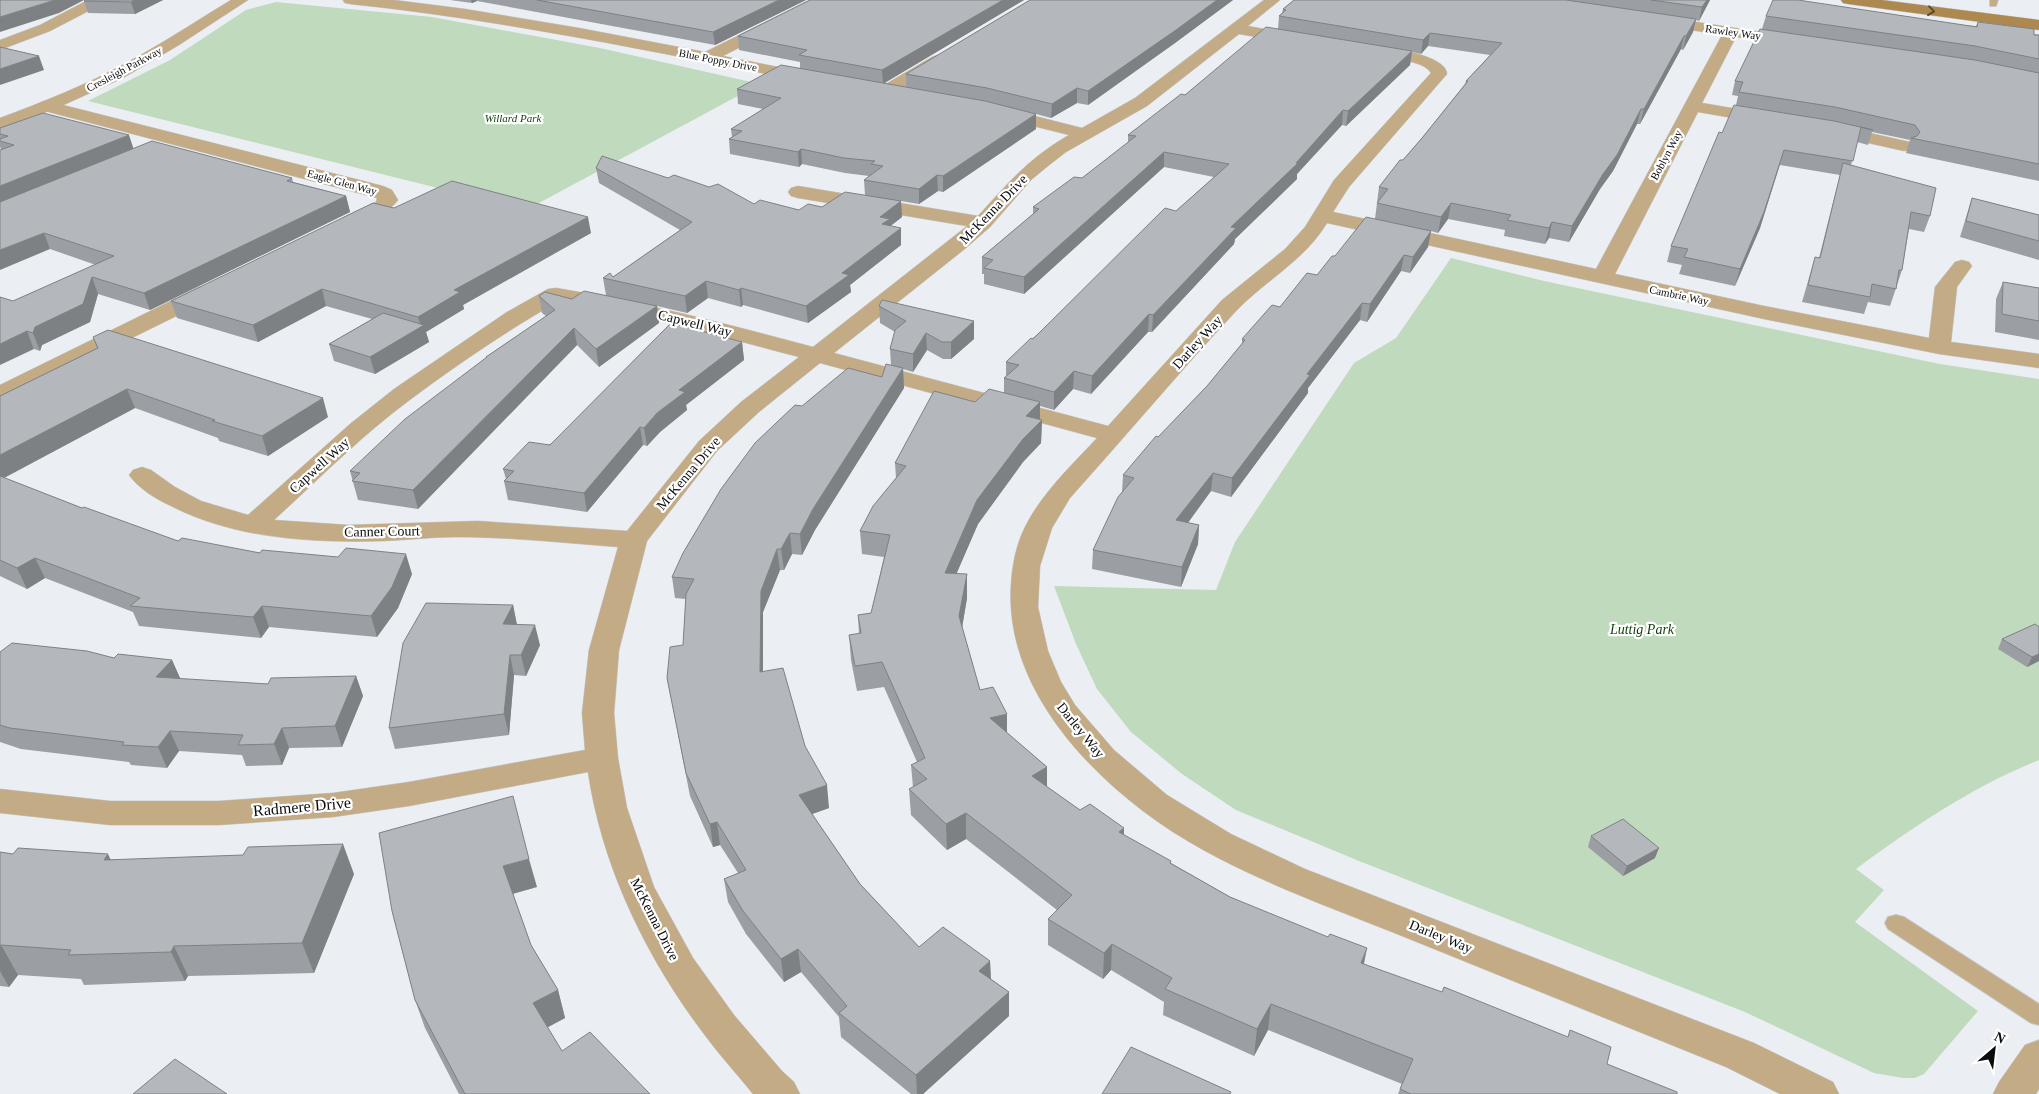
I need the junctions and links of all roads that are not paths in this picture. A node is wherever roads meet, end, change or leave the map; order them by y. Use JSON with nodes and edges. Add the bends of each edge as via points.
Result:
{"nodes":[{"id":1,"x":99,"y":0,"type":"edge"},
{"id":2,"x":241,"y":0,"type":"edge"},
{"id":3,"x":350,"y":0,"type":"edge"},
{"id":4,"x":1273,"y":0,"type":"edge"},
{"id":5,"x":1848,"y":0,"type":"edge"},
{"id":6,"x":814,"y":1,"type":"edge"},
{"id":7,"x":1977,"y":2,"type":"dead end"},
{"id":8,"x":1994,"y":2,"type":"edge"},
{"id":9,"x":2039,"y":10,"type":"edge"},
{"id":10,"x":1643,"y":19,"type":"edge"},
{"id":11,"x":2039,"y":25,"type":"edge"},
{"id":12,"x":1236,"y":29,"type":"junction"},
{"id":13,"x":1730,"y":32,"type":"junction"},
{"id":14,"x":1320,"y":43,"type":"edge"},
{"id":15,"x":1807,"y":43,"type":"edge"},
{"id":16,"x":0,"y":45,"type":"edge"},
{"id":17,"x":1348,"y":48,"type":"edge"},
{"id":18,"x":955,"y":50,"type":"edge"},
{"id":19,"x":706,"y":58,"type":"junction"},
{"id":20,"x":820,"y":80,"type":"edge"},
{"id":21,"x":869,"y":89,"type":"edge"},
{"id":22,"x":885,"y":92,"type":"junction"},
{"id":23,"x":913,"y":96,"type":"edge"},
{"id":24,"x":47,"y":106,"type":"junction"},
{"id":25,"x":1692,"y":106,"type":"junction"},
{"id":26,"x":987,"y":109,"type":"edge"},
{"id":27,"x":1780,"y":121,"type":"edge"},
{"id":28,"x":0,"y":124,"type":"edge"},
{"id":29,"x":1820,"y":127,"type":"edge"},
{"id":30,"x":1084,"y":134,"type":"junction"},
{"id":31,"x":178,"y":140,"type":"junction"},
{"id":32,"x":1904,"y":146,"type":"dead end"},
{"id":33,"x":152,"y":151,"type":"edge"},
{"id":34,"x":798,"y":192,"type":"dead end"},
{"id":35,"x":1322,"y":216,"type":"junction"},
{"id":36,"x":983,"y":223,"type":"junction"},
{"id":37,"x":333,"y":230,"type":"edge"},
{"id":38,"x":1962,"y":266,"type":"dead end"},
{"id":39,"x":1602,"y":278,"type":"junction"},
{"id":40,"x":228,"y":282,"type":"edge"},
{"id":41,"x":1939,"y":346,"type":"junction"},
{"id":42,"x":816,"y":355,"type":"junction"},
{"id":43,"x":2039,"y":361,"type":"edge"},
{"id":44,"x":0,"y":394,"type":"edge"},
{"id":45,"x":1113,"y":435,"type":"junction"},
{"id":46,"x":142,"y":475,"type":"dead end"},
{"id":47,"x":254,"y":524,"type":"junction"},
{"id":48,"x":634,"y":540,"type":"junction"},
{"id":49,"x":602,"y":758,"type":"junction"},
{"id":50,"x":0,"y":801,"type":"edge"},
{"id":51,"x":1896,"y":923,"type":"dead end"},
{"id":52,"x":2039,"y":1016,"type":"edge"},
{"id":53,"x":2039,"y":1057,"type":"edge"},
{"id":54,"x":780,"y":1094,"type":"edge"},
{"id":55,"x":1819,"y":1094,"type":"edge"},
{"id":56,"x":2013,"y":1094,"type":"edge"}],
"edges":[{"from":1,"to":16,"type":"street","via":[[45,28]]},
{"from":2,"to":24,"type":"street","name":"Cresleigh Parkway","via":[[134,66]]},
{"from":3,"to":19,"type":"street","name":"Blue Poppy Drive","via":[[516,21]]},
{"from":4,"to":12,"type":"street","name":"McKenna Drive"},
{"from":5,"to":11,"type":"main road","one_way":true},
{"from":6,"to":19,"type":"street"},
{"from":7,"to":8,"type":"main road"},
{"from":8,"to":9,"type":"main road"},
{"from":10,"to":13,"type":"street","name":"Rawley Way"},
{"from":12,"to":14,"type":"street"},
{"from":12,"to":30,"type":"street","name":"McKenna Drive","via":[[1141,102]]},
{"from":13,"to":15,"type":"street","name":"Rawley Way"},
{"from":13,"to":25,"type":"street","name":"Boblyn Way"},
{"from":17,"to":35,"type":"street","name":"Darley Way","via":[[1424,61],[1436,66],[1439,74],[1341,184]]},
{"from":18,"to":22,"type":"street"},
{"from":19,"to":20,"type":"street","name":"Blue Poppy Drive"},
{"from":21,"to":22,"type":"street"},
{"from":22,"to":23,"type":"street"},
{"from":24,"to":28,"type":"street","name":"Cresleigh Parkway"},
{"from":24,"to":31,"type":"street","name":"Eagle Glen Way"},
{"from":25,"to":27,"type":"street"},
{"from":25,"to":39,"type":"street","name":"Boblyn Way"},
{"from":26,"to":30,"type":"street"},
{"from":29,"to":32,"type":"street"},
{"from":30,"to":36,"type":"street","name":"McKenna Drive","via":[[1024,176]]},
{"from":31,"to":33,"type":"street"},
{"from":31,"to":37,"type":"street","name":"Eagle Glen Way","via":[[385,194],[388,200],[383,206]]},
{"from":34,"to":36,"type":"street"},
{"from":35,"to":39,"type":"street","name":"Cambrie Way"},
{"from":35,"to":45,"type":"street","name":"Darley Way","via":[[1314,230],[1292,253],[1230,305]]},
{"from":36,"to":42,"type":"street","name":"McKenna Drive"},
{"from":38,"to":41,"type":"street","via":[[1946,287]]},
{"from":39,"to":41,"type":"street","name":"Cambrie Way"},
{"from":40,"to":44,"type":"street"},
{"from":41,"to":43,"type":"street","name":"Cambrie Way"},
{"from":42,"to":45,"type":"street","name":"Capwell Way"},
{"from":42,"to":47,"type":"street","name":"Capwell Way","via":[[686,320],[556,294],[514,317],[402,394],[358,429]]},
{"from":42,"to":48,"type":"street","name":"McKenna Drive","via":[[750,407],[708,446]]},
{"from":45,"to":55,"type":"street","name":"Darley Way","via":[[1060,494],[1038,528],[1026,566],[1024,607],[1033,651],[1046,682],[1064,712],[1103,758],[1155,803],[1219,843],[1293,878],[1740,1055]]},
{"from":46,"to":47,"type":"street","name":"Canner Court","via":[[178,499],[209,512]]},
{"from":47,"to":48,"type":"street","name":"Canner Court","via":[[312,532],[512,530]]},
{"from":48,"to":49,"type":"street","name":"McKenna Drive","via":[[604,650],[598,713]]},
{"from":49,"to":50,"type":"street","name":"Radmere Drive","via":[[333,805],[219,813],[110,813]]},
{"from":49,"to":54,"type":"street","name":"McKenna Drive","via":[[610,808],[636,887],[680,969],[720,1026]]},
{"from":51,"to":52,"type":"lane"},
{"from":53,"to":56,"type":"street"}]}
